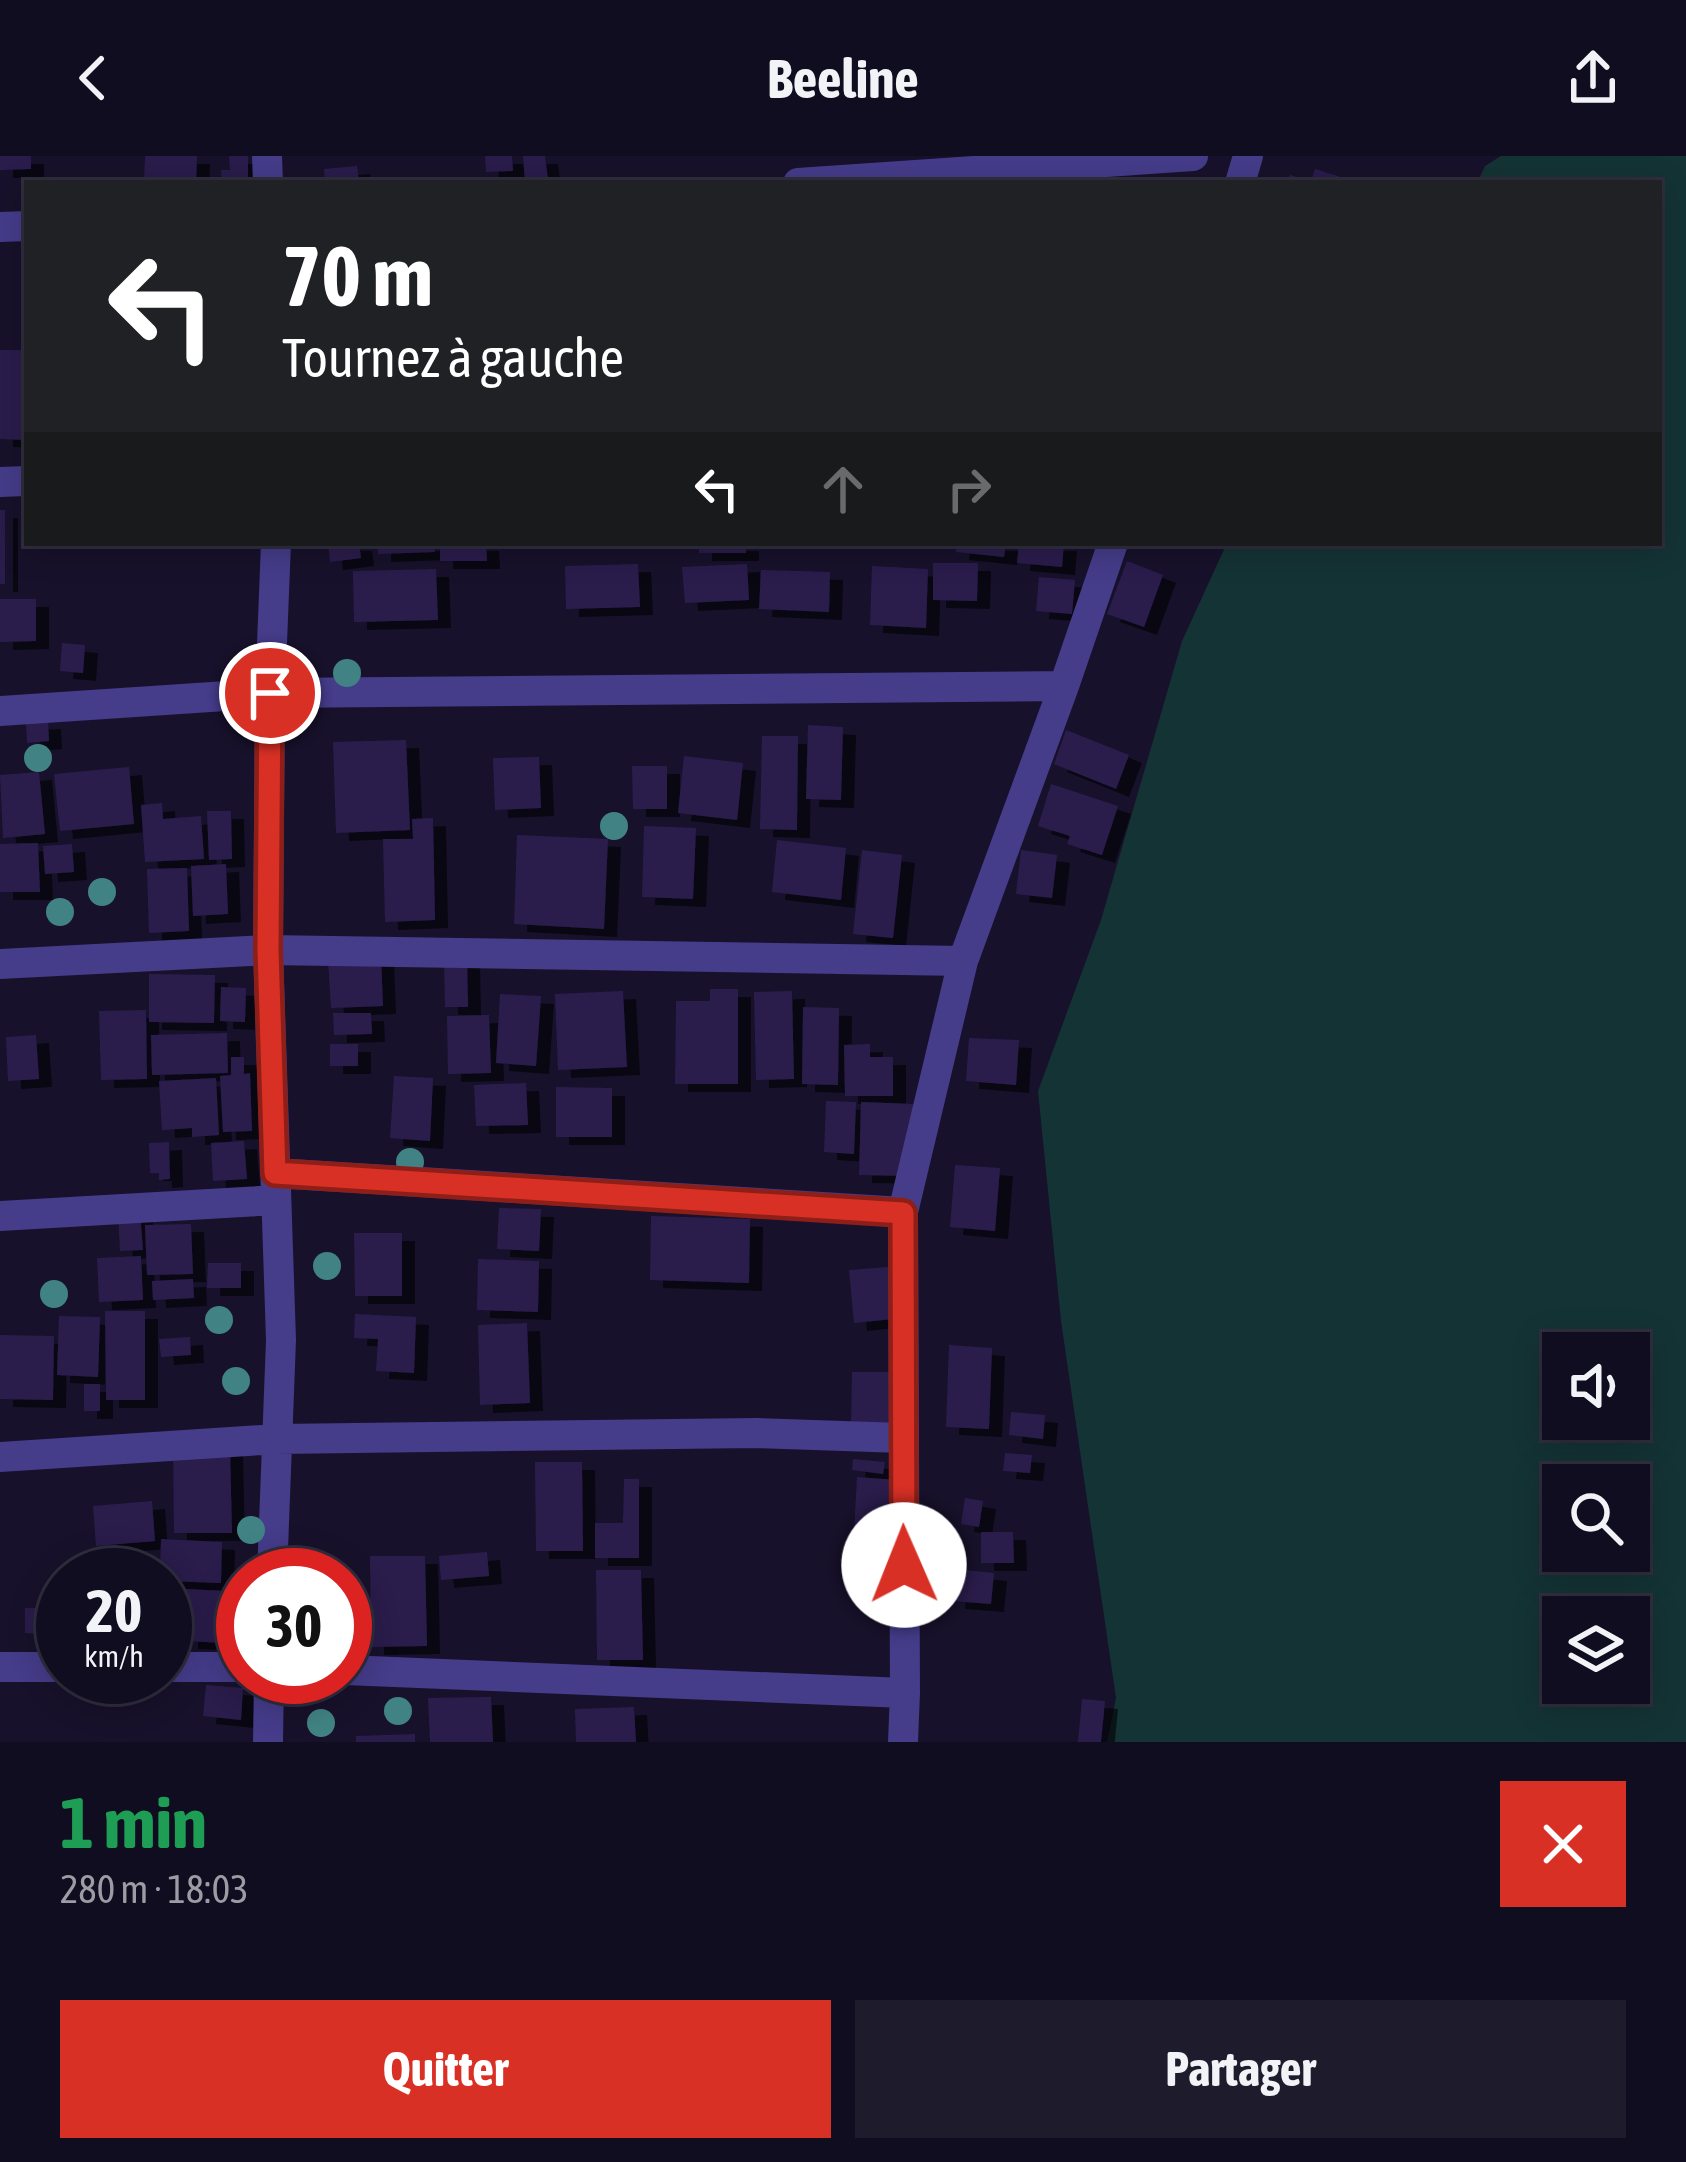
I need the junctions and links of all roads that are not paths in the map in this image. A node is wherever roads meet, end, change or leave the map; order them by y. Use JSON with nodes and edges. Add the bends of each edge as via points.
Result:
{"nodes":[{"id":1,"x":1193,"y":156,"type":"edge"},
{"id":2,"x":842,"y":180,"type":"edge"},
{"id":3,"x":276,"y":546,"type":"edge"},
{"id":4,"x":1112,"y":546,"type":"edge"},
{"id":5,"x":1064,"y":686,"type":"junction"},
{"id":6,"x":270,"y":693,"type":"junction"},
{"id":7,"x":0,"y":711,"type":"edge"},
{"id":8,"x":268,"y":950,"type":"junction"},
{"id":9,"x":963,"y":961,"type":"junction"},
{"id":10,"x":0,"y":964,"type":"edge"},
{"id":11,"x":276,"y":1186,"type":"junction"},
{"id":12,"x":903,"y":1213,"type":"junction"},
{"id":13,"x":0,"y":1216,"type":"edge"},
{"id":14,"x":902,"y":1438,"type":"junction"},
{"id":15,"x":277,"y":1439,"type":"junction"},
{"id":16,"x":0,"y":1456,"type":"edge"},
{"id":17,"x":273,"y":1548,"type":"edge"},
{"id":18,"x":0,"y":1667,"type":"edge"},
{"id":19,"x":36,"y":1667,"type":"edge"},
{"id":20,"x":372,"y":1671,"type":"edge"},
{"id":21,"x":905,"y":1693,"type":"junction"},
{"id":22,"x":269,"y":1704,"type":"edge"},
{"id":23,"x":268,"y":1742,"type":"edge"},
{"id":24,"x":903,"y":1742,"type":"edge"}],
"edges":[{"from":1,"to":2,"type":"street"},
{"from":3,"to":6,"type":"street"},
{"from":4,"to":5,"type":"street"},
{"from":5,"to":6,"type":"street"},
{"from":5,"to":9,"type":"street"},
{"from":6,"to":7,"type":"street"},
{"from":6,"to":8,"type":"street"},
{"from":8,"to":9,"type":"street"},
{"from":8,"to":10,"type":"street"},
{"from":8,"to":11,"type":"street"},
{"from":9,"to":12,"type":"street"},
{"from":11,"to":12,"type":"street"},
{"from":11,"to":13,"type":"street"},
{"from":11,"to":15,"type":"street"},
{"from":12,"to":14,"type":"street"},
{"from":14,"to":15,"type":"street"},
{"from":14,"to":21,"type":"street"},
{"from":15,"to":16,"type":"street"},
{"from":15,"to":17,"type":"street"},
{"from":18,"to":19,"type":"street"},
{"from":20,"to":21,"type":"street"},
{"from":21,"to":24,"type":"street"},
{"from":22,"to":23,"type":"street"}]}
